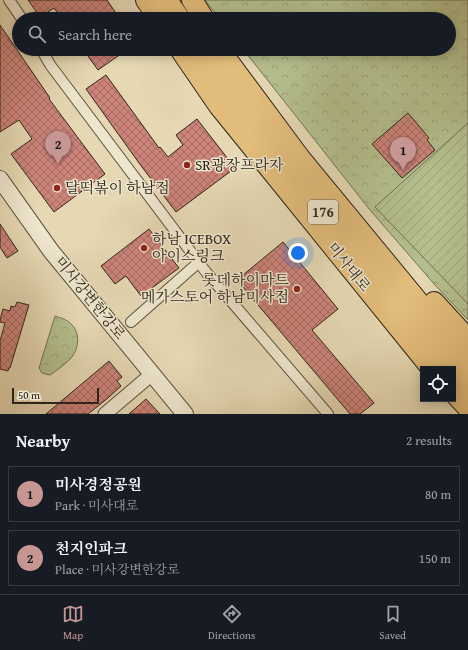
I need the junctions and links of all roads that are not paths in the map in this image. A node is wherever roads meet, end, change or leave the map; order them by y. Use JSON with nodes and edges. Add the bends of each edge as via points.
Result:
{"nodes":[{"id":1,"x":9,"y":0,"type":"edge"},
{"id":2,"x":146,"y":0,"type":"edge"},
{"id":3,"x":167,"y":0,"type":"edge"},
{"id":4,"x":17,"y":12,"type":"edge"},
{"id":5,"x":154,"y":12,"type":"edge"},
{"id":6,"x":175,"y":12,"type":"edge"},
{"id":7,"x":46,"y":56,"type":"edge"},
{"id":8,"x":185,"y":56,"type":"edge"},
{"id":9,"x":206,"y":56,"type":"edge"},
{"id":10,"x":225,"y":56,"type":"edge"},
{"id":11,"x":237,"y":56,"type":"edge"},
{"id":12,"x":0,"y":179,"type":"edge"},
{"id":13,"x":199,"y":262,"type":"junction"},
{"id":14,"x":131,"y":322,"type":"dead end"},
{"id":15,"x":468,"y":339,"type":"edge"},
{"id":16,"x":468,"y":362,"type":"edge"},
{"id":17,"x":430,"y":366,"type":"edge"},
{"id":18,"x":152,"y":374,"type":"junction"},
{"id":19,"x":468,"y":387,"type":"edge"},
{"id":20,"x":456,"y":395,"type":"edge"},
{"id":21,"x":468,"y":408,"type":"edge"},
{"id":22,"x":110,"y":413,"type":"edge"},
{"id":23,"x":186,"y":414,"type":"edge"},
{"id":24,"x":328,"y":414,"type":"edge"}],
"edges":[{"from":1,"to":4,"type":"street"},
{"from":2,"to":5,"type":"main road"},
{"from":3,"to":6,"type":"main road"},
{"from":7,"to":13,"type":"street"},
{"from":8,"to":17,"type":"main road","name":"미사대로","via":[[222,110]]},
{"from":9,"to":19,"type":"main road","name":"미사대로","number":"176","via":[[290,172]]},
{"from":10,"to":16,"type":"main road","name":"미사대로","number":"176","via":[[300,158]]},
{"from":11,"to":15,"type":"main road","via":[[404,268]]},
{"from":12,"to":18,"type":"street","name":"미사강변한강로","via":[[51,251]]},
{"from":13,"to":14,"type":"street"},
{"from":13,"to":24,"type":"street"},
{"from":18,"to":22,"type":"street"},
{"from":18,"to":23,"type":"street","name":"미사강변한강로"},
{"from":20,"to":21,"type":"main road"}]}
